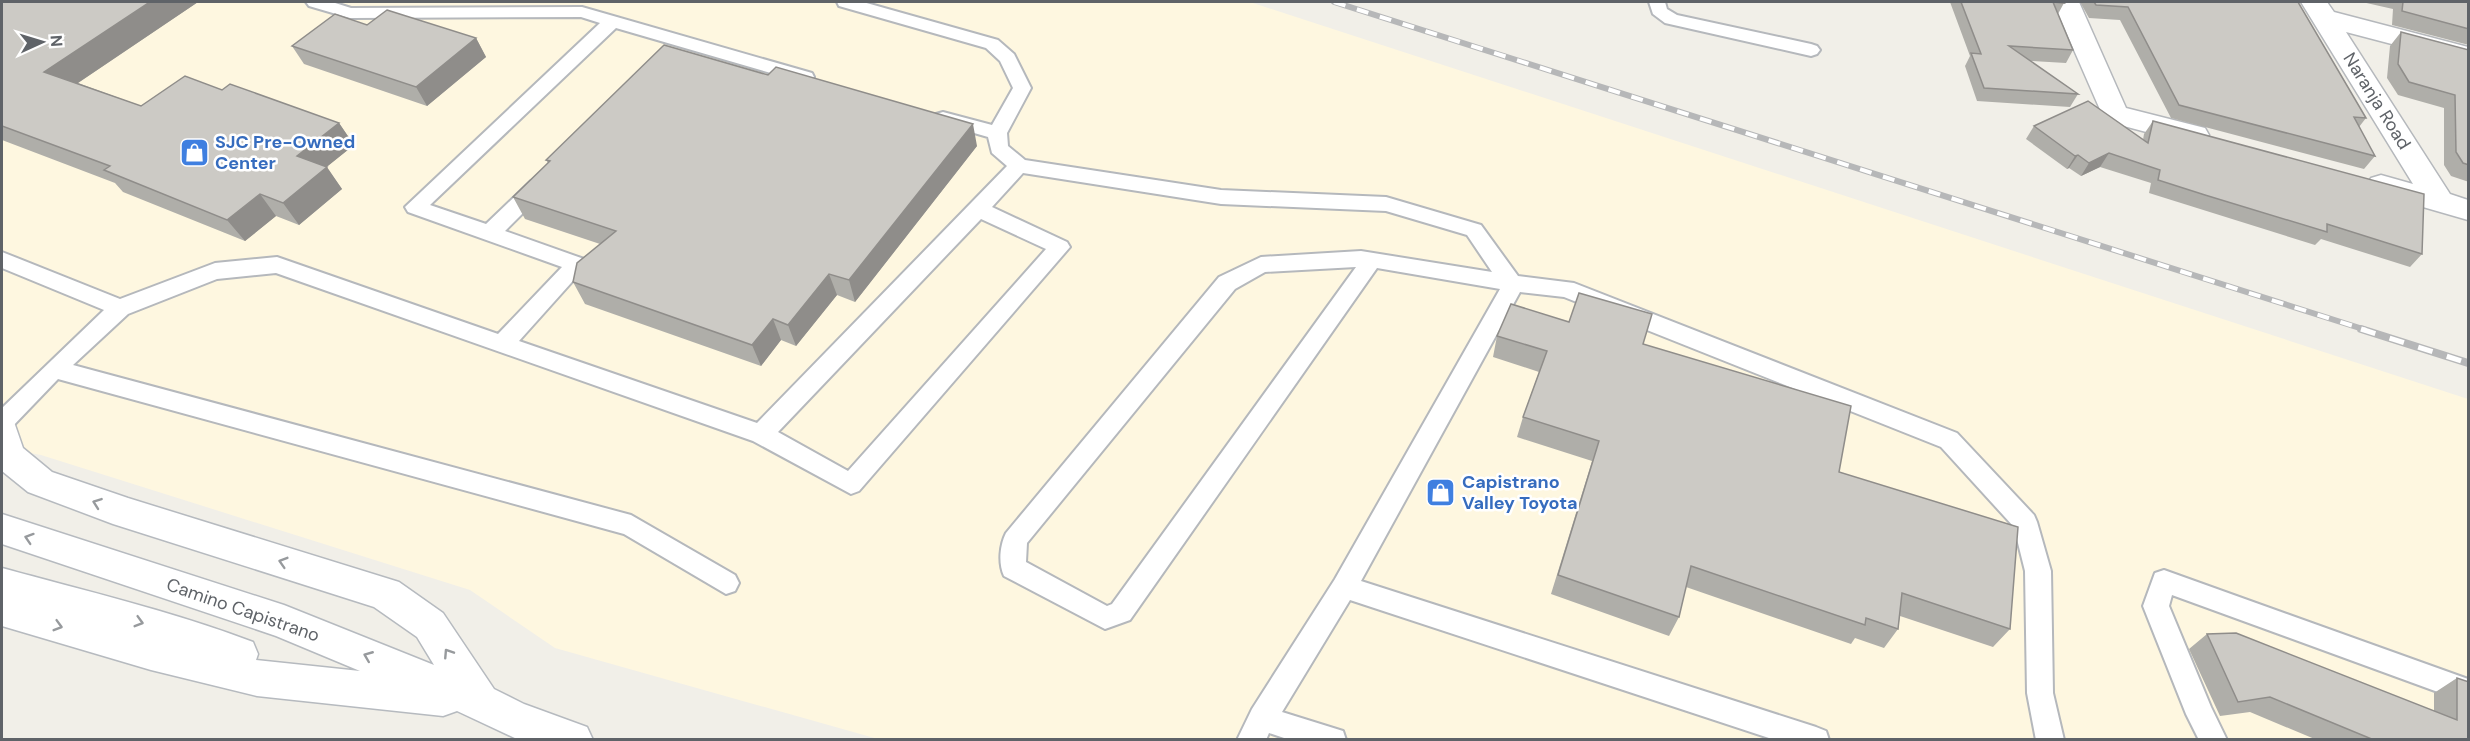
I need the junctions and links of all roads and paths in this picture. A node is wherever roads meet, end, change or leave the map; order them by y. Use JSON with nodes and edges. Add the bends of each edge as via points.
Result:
{"nodes":[{"id":1,"x":315,"y":2,"type":"edge"},
{"id":2,"x":845,"y":2,"type":"edge"},
{"id":3,"x":1658,"y":2,"type":"edge"},
{"id":4,"x":2066,"y":2,"type":"edge"},
{"id":5,"x":2319,"y":10,"type":"edge"},
{"id":6,"x":613,"y":21,"type":"junction"},
{"id":7,"x":684,"y":42,"type":"junction"},
{"id":8,"x":1811,"y":50,"type":"dead end"},
{"id":9,"x":2469,"y":55,"type":"edge"},
{"id":10,"x":668,"y":58,"type":"edge"},
{"id":11,"x":818,"y":81,"type":"edge"},
{"id":12,"x":930,"y":114,"type":"edge"},
{"id":13,"x":996,"y":134,"type":"junction"},
{"id":14,"x":2219,"y":142,"type":"edge"},
{"id":15,"x":1019,"y":166,"type":"junction"},
{"id":16,"x":549,"y":175,"type":"edge"},
{"id":17,"x":2358,"y":179,"type":"edge"},
{"id":18,"x":2439,"y":201,"type":"junction"},
{"id":19,"x":978,"y":209,"type":"junction"},
{"id":20,"x":2469,"y":210,"type":"edge"},
{"id":21,"x":490,"y":233,"type":"junction"},
{"id":22,"x":2,"y":260,"type":"edge"},
{"id":23,"x":1372,"y":260,"type":"junction"},
{"id":24,"x":1513,"y":285,"type":"junction"},
{"id":25,"x":120,"y":308,"type":"junction"},
{"id":26,"x":502,"y":344,"type":"junction"},
{"id":27,"x":54,"y":369,"type":"junction"},
{"id":28,"x":2,"y":422,"type":"edge"},
{"id":29,"x":2,"y":432,"type":"edge"},
{"id":30,"x":761,"y":434,"type":"junction"},
{"id":31,"x":2,"y":529,"type":"edge"},
{"id":32,"x":726,"y":583,"type":"dead end"},
{"id":33,"x":2,"y":584,"type":"edge"},
{"id":34,"x":1344,"y":587,"type":"junction"},
{"id":35,"x":2,"y":610,"type":"edge"},
{"id":36,"x":340,"y":687,"type":"junction"},
{"id":37,"x":2469,"y":691,"type":"edge"},
{"id":38,"x":480,"y":702,"type":"junction"},
{"id":39,"x":1256,"y":729,"type":"edge"},
{"id":40,"x":573,"y":740,"type":"edge"},
{"id":41,"x":1333,"y":740,"type":"edge"},
{"id":42,"x":1816,"y":740,"type":"edge"},
{"id":43,"x":2050,"y":740,"type":"edge"},
{"id":44,"x":2214,"y":740,"type":"edge"}],
"edges":[{"from":1,"to":6,"type":"lane","via":[[350,13],[582,12]]},
{"from":2,"to":13,"type":"lane","via":[[992,44],[1008,58],[1022,88]]},
{"from":3,"to":8,"type":"lane","via":[[1662,14],[1671,19]]},
{"from":4,"to":14,"type":"main road","via":[[2115,114]]},
{"from":5,"to":9,"type":"main road"},
{"from":5,"to":18,"type":"main road","name":"Naranja Road"},
{"from":6,"to":7,"type":"lane"},
{"from":6,"to":21,"type":"lane","via":[[415,207]]},
{"from":7,"to":10,"type":"lane"},
{"from":7,"to":11,"type":"lane"},
{"from":12,"to":13,"type":"lane"},
{"from":13,"to":15,"type":"lane","via":[[999,148]]},
{"from":15,"to":19,"type":"lane"},
{"from":15,"to":24,"type":"lane","via":[[1221,197],[1386,204],[1474,230]]},
{"from":16,"to":21,"type":"lane"},
{"from":17,"to":18,"type":"main road"},
{"from":18,"to":20,"type":"main road"},
{"from":19,"to":30,"type":"lane"},
{"from":19,"to":30,"type":"lane","via":[[1060,247],[851,484]]},
{"from":21,"to":26,"type":"lane","via":[[577,264]]},
{"from":22,"to":25,"type":"lane"},
{"from":23,"to":23,"type":"lane","via":[[1121,612],[1105,618],[1013,568],[1015,540],[1227,283],[1261,265]]},
{"from":23,"to":24,"type":"lane","via":[[1435,268]]},
{"from":24,"to":34,"type":"lane"},
{"from":24,"to":43,"type":"lane","via":[[1566,289],[1949,440],[2025,522],[2038,571],[2040,693]]},
{"from":25,"to":26,"type":"lane","via":[[215,271],[277,265]]},
{"from":25,"to":27,"type":"lane"},
{"from":26,"to":30,"type":"lane"},
{"from":27,"to":28,"type":"lane"},
{"from":27,"to":32,"type":"lane","via":[[631,525]]},
{"from":38,"to":29,"type":"main road","one_way":true,"via":[[430,625],[386,594],[126,513],[40,482],[7,455]]},
{"from":38,"to":31,"type":"main road","name":"Camino Capistrano","one_way":true,"via":[[285,622]]},
{"from":33,"to":36,"type":"main road","one_way":true,"via":[[157,627]]},
{"from":34,"to":39,"type":"lane"},
{"from":34,"to":42,"type":"lane"},
{"from":35,"to":36,"type":"main road","name":"Camino Capistrano","one_way":true,"via":[[151,653],[257,678]]},
{"from":36,"to":38,"type":"main road","name":"Camino Capistrano"},
{"from":37,"to":44,"type":"lane","via":[[2164,581],[2156,606]]},
{"from":38,"to":40,"type":"main road","name":"Camino Capistrano"},
{"from":39,"to":41,"type":"lane"}]}
